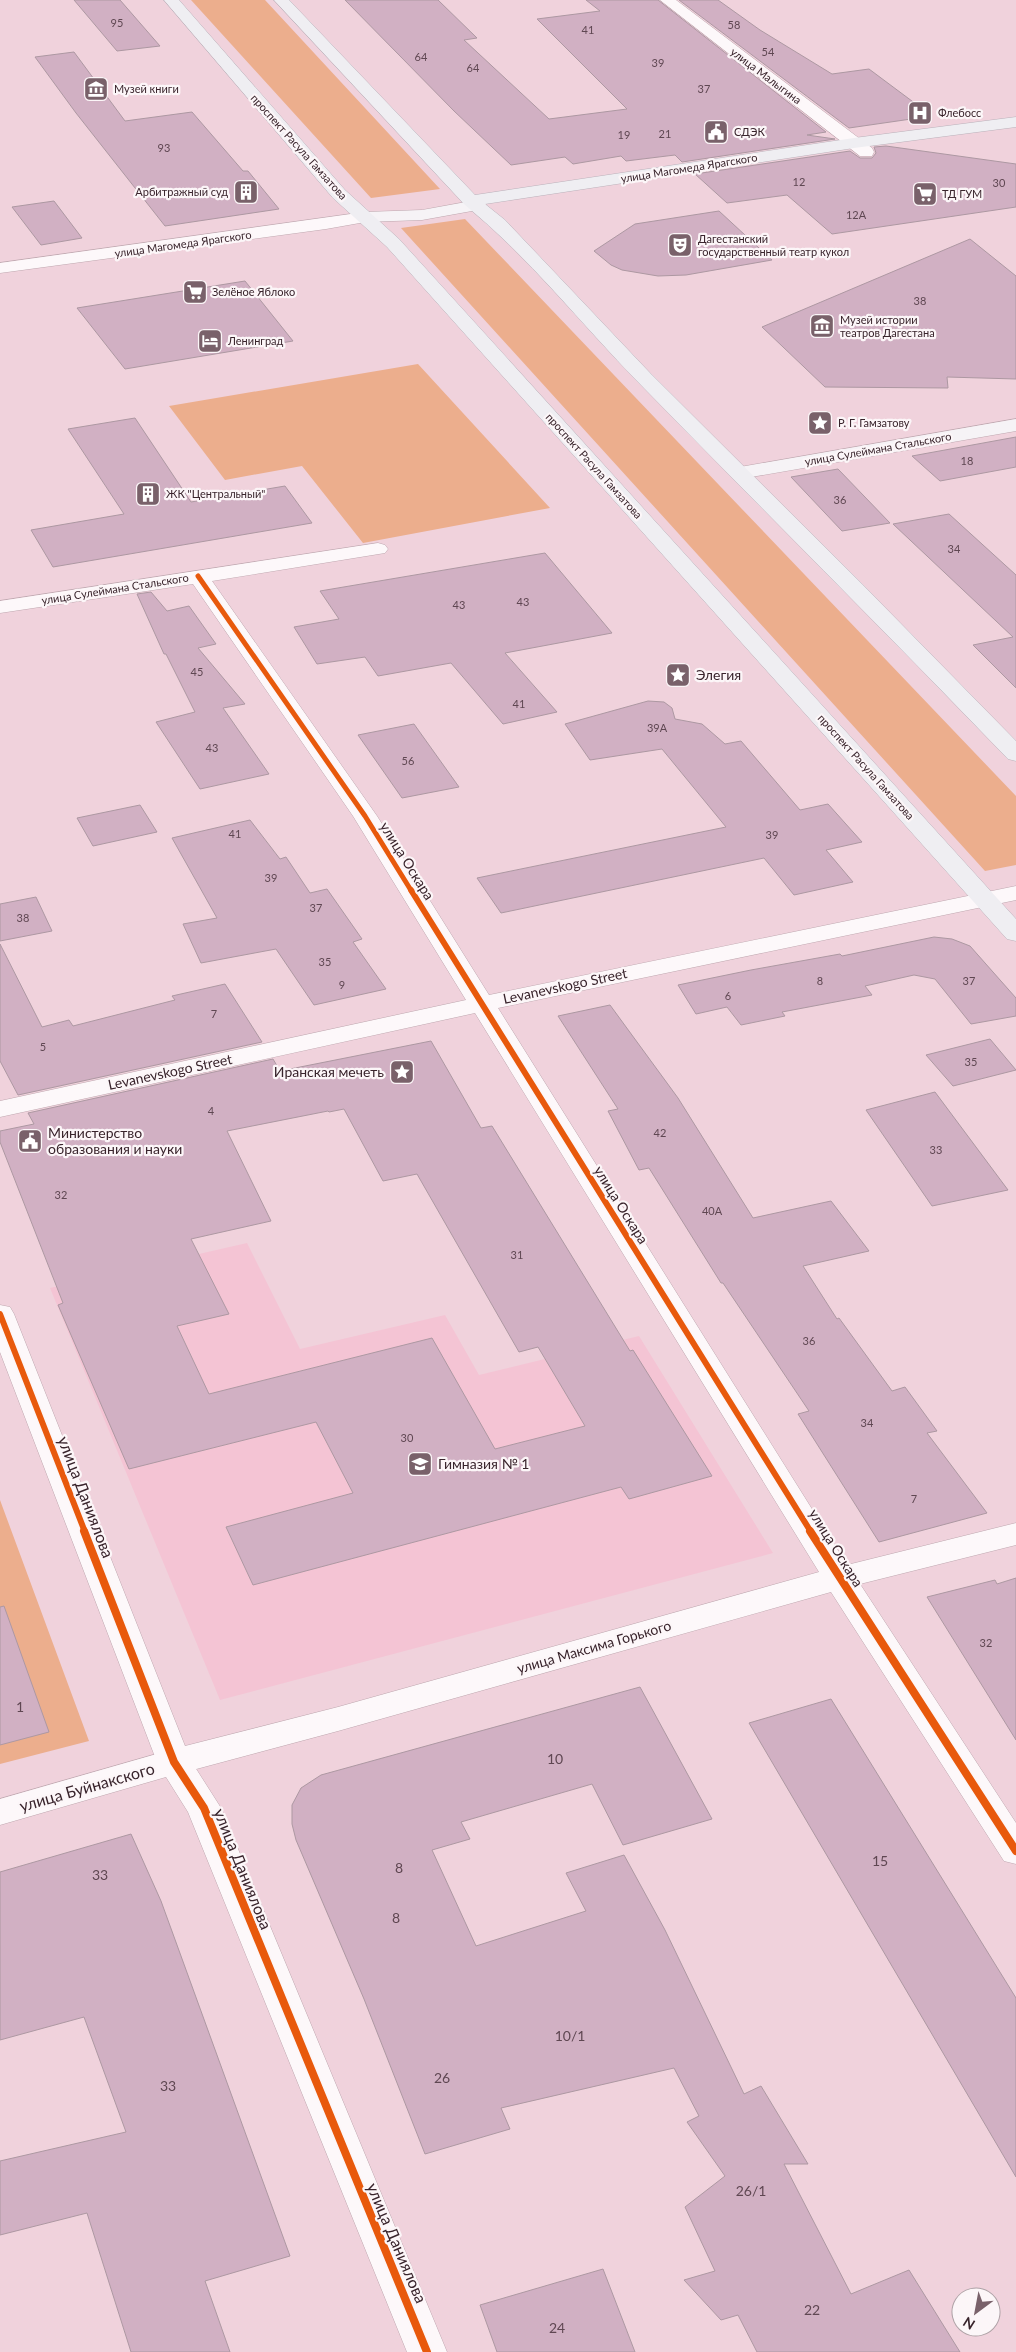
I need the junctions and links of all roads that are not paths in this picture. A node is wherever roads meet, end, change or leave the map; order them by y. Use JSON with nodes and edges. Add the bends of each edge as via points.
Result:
{"nodes":[{"id":1,"x":171,"y":0,"type":"edge"},
{"id":2,"x":281,"y":0,"type":"edge"},
{"id":3,"x":667,"y":0,"type":"edge"},
{"id":4,"x":1016,"y":122,"type":"edge"},
{"id":5,"x":1016,"y":131,"type":"edge"},
{"id":6,"x":860,"y":148,"type":"junction"},
{"id":7,"x":474,"y":203,"type":"junction"},
{"id":8,"x":365,"y":217,"type":"junction"},
{"id":9,"x":2,"y":265,"type":"edge"},
{"id":10,"x":1016,"y":426,"type":"edge"},
{"id":11,"x":741,"y":474,"type":"junction"},
{"id":12,"x":378,"y":548,"type":"dead end"},
{"id":13,"x":198,"y":576,"type":"junction"},
{"id":14,"x":0,"y":607,"type":"edge"},
{"id":15,"x":1016,"y":754,"type":"edge"},
{"id":16,"x":1016,"y":893,"type":"edge"},
{"id":17,"x":985,"y":900,"type":"junction"},
{"id":18,"x":1016,"y":934,"type":"edge"},
{"id":19,"x":481,"y":1004,"type":"junction"},
{"id":20,"x":0,"y":1110,"type":"edge"},
{"id":21,"x":0,"y":1314,"type":"edge"},
{"id":22,"x":1016,"y":1534,"type":"edge"},
{"id":23,"x":840,"y":1578,"type":"junction"},
{"id":24,"x":171,"y":1763,"type":"junction"},
{"id":25,"x":0,"y":1812,"type":"edge"},
{"id":26,"x":1016,"y":1852,"type":"edge"},
{"id":27,"x":411,"y":2352,"type":"edge"},
{"id":28,"x":427,"y":2352,"type":"edge"}],
"edges":[{"from":1,"to":8,"type":"main road","name":"проспект Расула Гамзатова","via":[[339,194]]},
{"from":2,"to":7,"type":"main road"},
{"from":3,"to":6,"type":"street","name":"улица Малыгина"},
{"from":4,"to":6,"type":"main road","name":"улица Магомеда Ярагского"},
{"from":5,"to":6,"type":"main road","name":"улица Магомеда Ярагского"},
{"from":6,"to":7,"type":"main road","name":"улица Магомеда Ярагского","via":[[525,201]]},
{"from":7,"to":8,"type":"main road","name":"улица Магомеда Ярагского"},
{"from":7,"to":11,"type":"main road","via":[[505,230],[644,378]]},
{"from":8,"to":9,"type":"street","name":"улица Магомеда Ярагского"},
{"from":8,"to":17,"type":"main road","name":"проспект Расула Гамзатова","via":[[393,243]]},
{"from":10,"to":11,"type":"main road","name":"улица Сулеймана Стальского"},
{"from":11,"to":15,"type":"main road"},
{"from":12,"to":13,"type":"street","name":"улица Сулеймана Стальского"},
{"from":13,"to":14,"type":"street","name":"улица Сулеймана Стальского"},
{"from":13,"to":19,"type":"street","name":"улица Оскара","via":[[365,816]]},
{"from":16,"to":17,"type":"street","name":"Levanevskogo Street"},
{"from":17,"to":18,"type":"main road","name":"проспект Расула Гамзатова"},
{"from":17,"to":19,"type":"street","name":"Levanevskogo Street"},
{"from":19,"to":20,"type":"street","name":"Levanevskogo Street"},
{"from":19,"to":23,"type":"street","name":"улица Оскара"},
{"from":21,"to":24,"type":"street","name":"улица Даниялова"},
{"from":22,"to":23,"type":"street","name":"улица Максима Горького"},
{"from":23,"to":24,"type":"street","name":"улица Максима Горького"},
{"from":23,"to":26,"type":"street","name":"улица Оскара"},
{"from":24,"to":25,"type":"street","name":"улица Буйнакского"},
{"from":24,"to":27,"type":"street","name":"улица Даниялова","via":[[199,1818]]},
{"from":24,"to":28,"type":"street","name":"улица Даниялова","via":[[204,1808]]}]}
